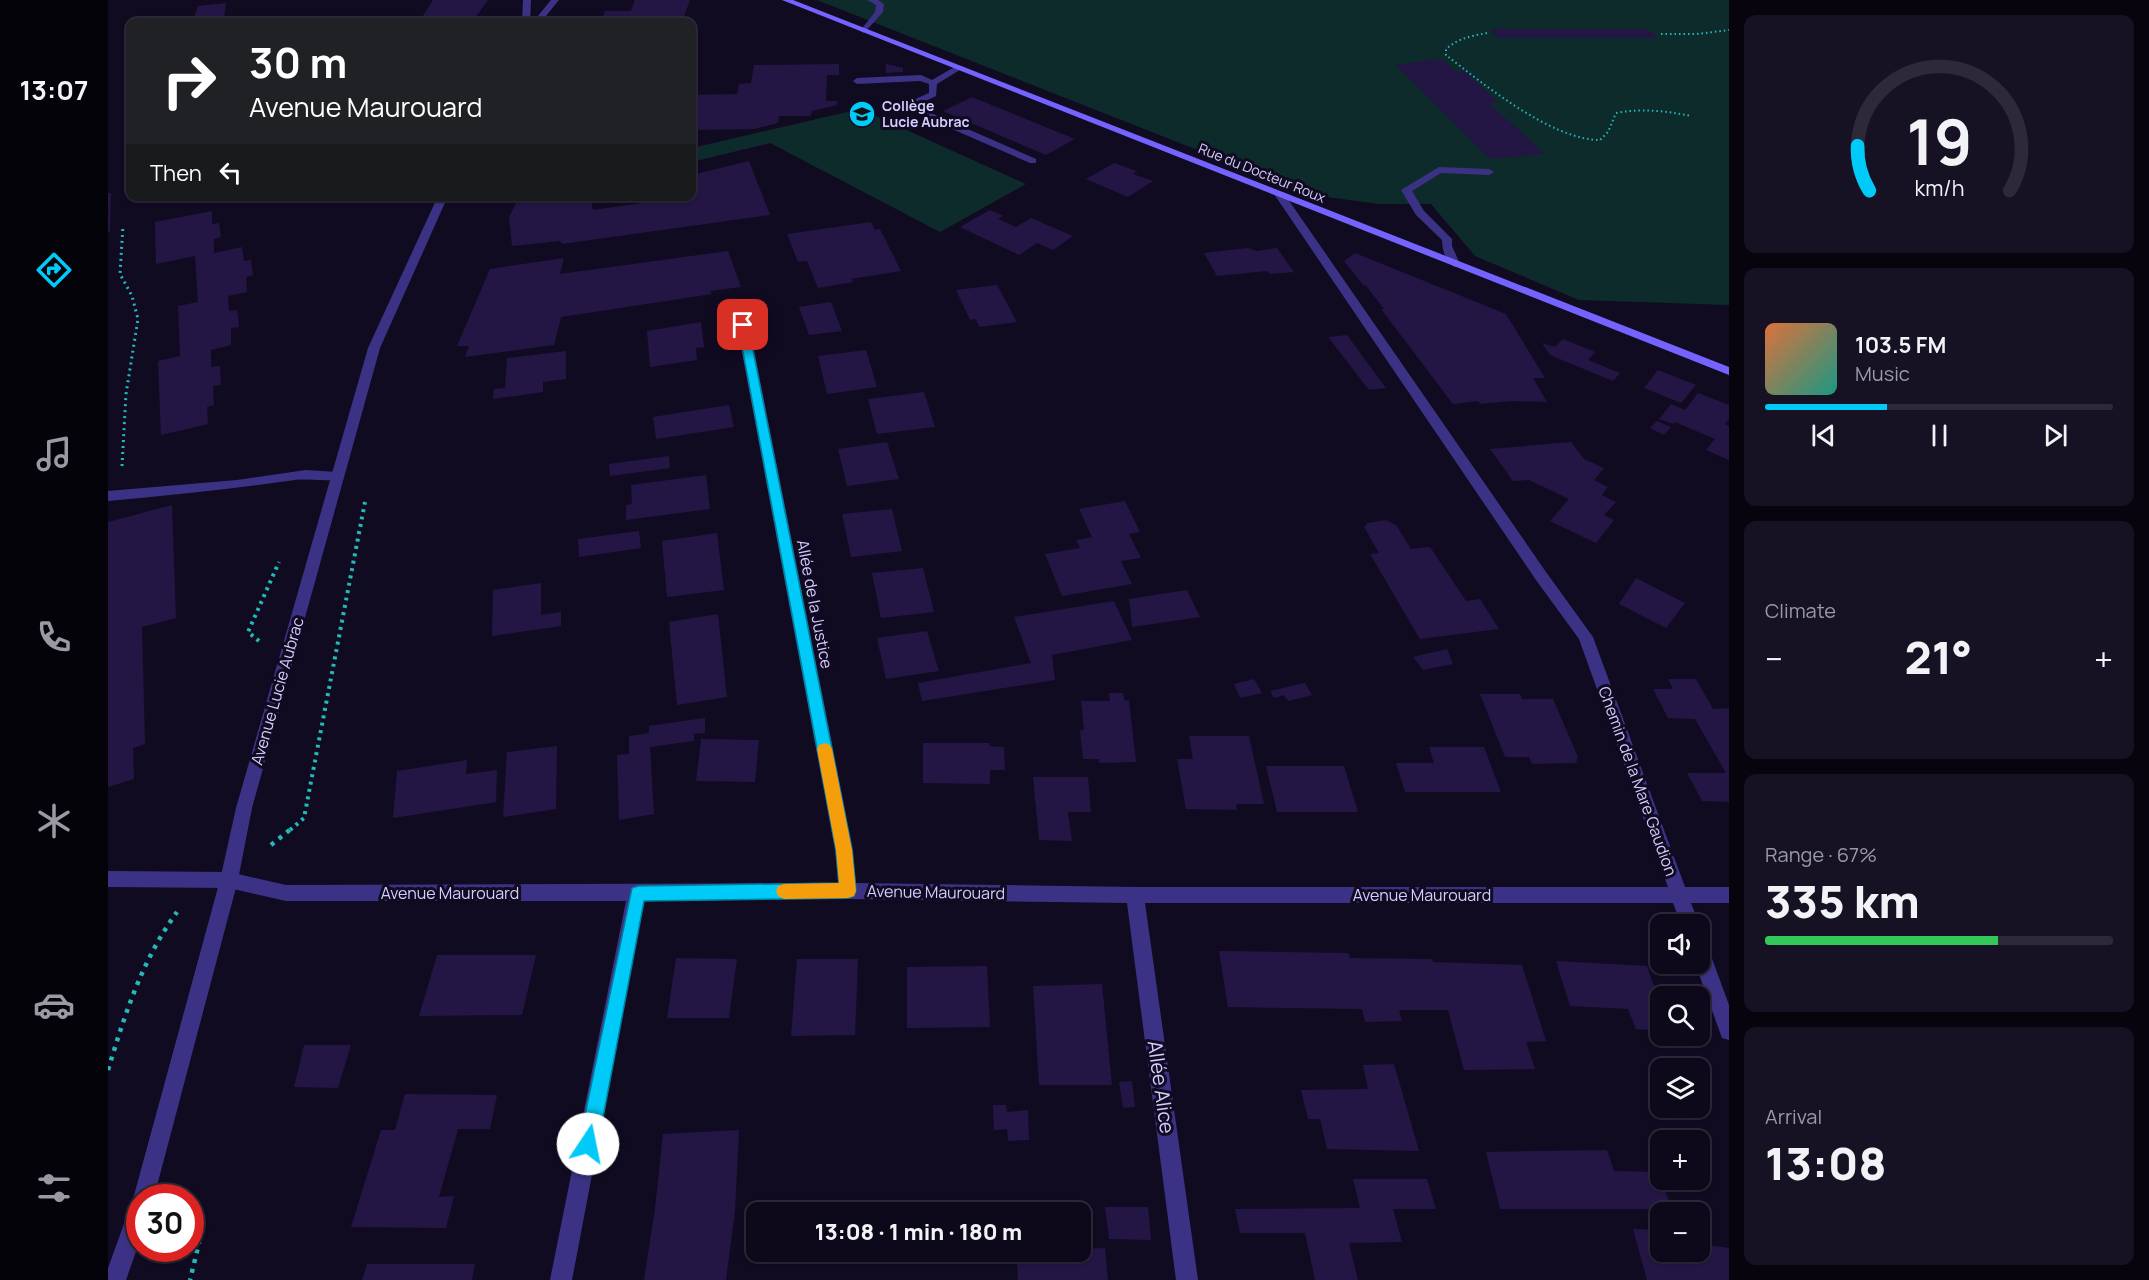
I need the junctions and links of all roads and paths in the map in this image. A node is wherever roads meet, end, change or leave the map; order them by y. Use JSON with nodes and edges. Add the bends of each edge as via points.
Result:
{"nodes":[{"id":1,"x":527,"y":0,"type":"edge"},
{"id":2,"x":555,"y":0,"type":"edge"},
{"id":3,"x":786,"y":0,"type":"edge"},
{"id":4,"x":871,"y":0,"type":"edge"},
{"id":5,"x":526,"y":18,"type":"edge"},
{"id":6,"x":540,"y":18,"type":"edge"},
{"id":7,"x":1729,"y":30,"type":"edge"},
{"id":8,"x":864,"y":31,"type":"junction"},
{"id":9,"x":1487,"y":33,"type":"dead end"},
{"id":10,"x":1660,"y":34,"type":"dead end"},
{"id":11,"x":959,"y":68,"type":"junction"},
{"id":12,"x":857,"y":81,"type":"dead end"},
{"id":13,"x":933,"y":83,"type":"junction"},
{"id":14,"x":1691,"y":116,"type":"dead end"},
{"id":15,"x":1033,"y":161,"type":"dead end"},
{"id":16,"x":1489,"y":172,"type":"dead end"},
{"id":17,"x":1280,"y":194,"type":"junction"},
{"id":18,"x":441,"y":201,"type":"edge"},
{"id":19,"x":123,"y":225,"type":"dead end"},
{"id":20,"x":1455,"y":264,"type":"junction"},
{"id":21,"x":743,"y":325,"type":"dead end"},
{"id":22,"x":1729,"y":371,"type":"edge"},
{"id":23,"x":337,"y":476,"type":"junction"},
{"id":24,"x":367,"y":491,"type":"dead end"},
{"id":25,"x":115,"y":495,"type":"edge"},
{"id":26,"x":108,"y":879,"type":"edge"},
{"id":27,"x":204,"y":879,"type":"junction"},
{"id":28,"x":229,"y":880,"type":"junction"},
{"id":29,"x":848,"y":891,"type":"junction"},
{"id":30,"x":638,"y":893,"type":"junction"},
{"id":31,"x":1135,"y":895,"type":"junction"},
{"id":32,"x":1729,"y":895,"type":"edge"},
{"id":33,"x":1679,"y":896,"type":"junction"},
{"id":34,"x":1686,"y":914,"type":"edge"},
{"id":35,"x":1708,"y":974,"type":"edge"},
{"id":36,"x":1729,"y":1031,"type":"edge"},
{"id":37,"x":108,"y":1070,"type":"edge"},
{"id":38,"x":147,"y":1184,"type":"edge"},
{"id":39,"x":126,"y":1248,"type":"edge"},
{"id":40,"x":194,"y":1262,"type":"edge"},
{"id":41,"x":115,"y":1280,"type":"edge"},
{"id":42,"x":190,"y":1280,"type":"edge"},
{"id":43,"x":561,"y":1280,"type":"edge"},
{"id":44,"x":1187,"y":1280,"type":"edge"}],
"edges":[{"from":1,"to":5,"type":"street"},
{"from":2,"to":6,"type":"street"},
{"from":3,"to":8,"type":"main road","name":"Rue du Docteur Roux"},
{"from":4,"to":8,"type":"street","via":[[880,4],[879,12]]},
{"from":7,"to":10,"type":"path"},
{"from":8,"to":11,"type":"main road","name":"Rue du Docteur Roux"},
{"from":9,"to":14,"type":"path","via":[[1454,42],[1446,49],[1446,55],[1510,103],[1568,134],[1600,140],[1607,135],[1616,113],[1633,109]]},
{"from":11,"to":13,"type":"street"},
{"from":11,"to":17,"type":"main road","name":"Rue du Docteur Roux"},
{"from":12,"to":13,"type":"street","via":[[921,78]]},
{"from":13,"to":15,"type":"street","via":[[933,94],[907,106]]},
{"from":16,"to":20,"type":"street","via":[[1439,170],[1406,190],[1420,213],[1447,239]]},
{"from":17,"to":20,"type":"main road","name":"Rue du Docteur Roux"},
{"from":17,"to":33,"type":"street","name":"Chemin de la Mare Gaudion","via":[[1586,637]]},
{"from":18,"to":23,"type":"street","name":"Avenue Lucie Aubrac","via":[[374,348]]},
{"from":19,"to":25,"type":"path","via":[[120,274],[138,319]]},
{"from":20,"to":22,"type":"main road","name":"Rue du Docteur Roux"},
{"from":21,"to":29,"type":"street","name":"Allée de la Justice","via":[[844,850]]},
{"from":23,"to":25,"type":"street","via":[[306,474]]},
{"from":23,"to":28,"type":"street","name":"Avenue Lucie Aubrac","via":[[244,808]]},
{"from":24,"to":28,"type":"path","via":[[304,818]]},
{"from":26,"to":27,"type":"street","name":"Avenue Maurouard"},
{"from":27,"to":28,"type":"street","name":"Avenue Maurouard"},
{"from":27,"to":37,"type":"path","via":[[164,928],[135,981]]},
{"from":28,"to":30,"type":"street","name":"Avenue Maurouard","via":[[286,892]]},
{"from":28,"to":38,"type":"street","name":"Avenue Lucie Aubrac"},
{"from":29,"to":30,"type":"street","name":"Avenue Maurouard"},
{"from":29,"to":31,"type":"street","name":"Avenue Maurouard"},
{"from":30,"to":43,"type":"street"},
{"from":31,"to":33,"type":"street","name":"Avenue Maurouard"},
{"from":31,"to":44,"type":"street","name":"Allée Alice"},
{"from":32,"to":33,"type":"street","name":"Avenue Maurouard"},
{"from":33,"to":34,"type":"street","name":"Chemin de la Mare Gaudion"},
{"from":35,"to":36,"type":"street"},
{"from":39,"to":41,"type":"street"},
{"from":40,"to":42,"type":"path"}]}
